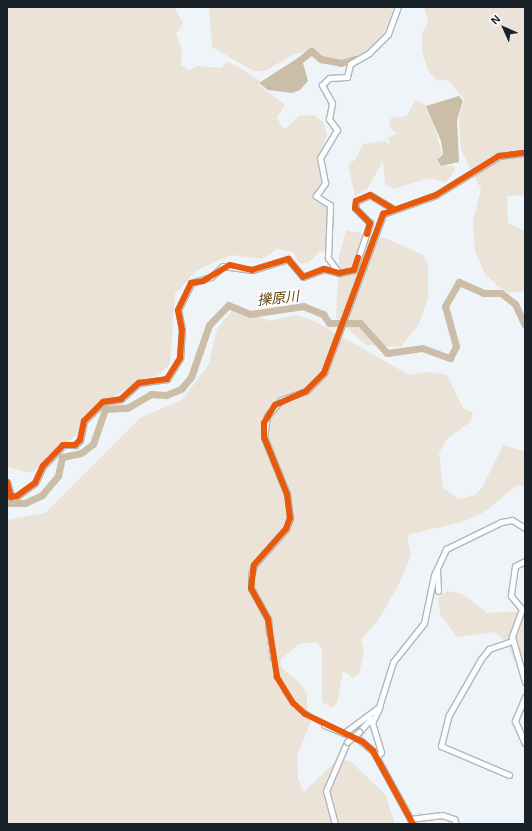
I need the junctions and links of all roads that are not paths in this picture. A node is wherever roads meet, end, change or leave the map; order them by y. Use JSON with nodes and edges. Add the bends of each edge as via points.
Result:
{"nodes":[{"id":1,"x":398,"y":7,"type":"edge"},
{"id":2,"x":525,"y":153,"type":"edge"},
{"id":3,"x":392,"y":208,"type":"junction"},
{"id":4,"x":340,"y":273,"type":"junction"},
{"id":5,"x":7,"y":482,"type":"edge"},
{"id":6,"x":525,"y":528,"type":"edge"},
{"id":7,"x":525,"y":561,"type":"edge"},
{"id":8,"x":436,"y":567,"type":"junction"},
{"id":9,"x":438,"y":591,"type":"dead end"},
{"id":10,"x":269,"y":633,"type":"tunnel mouth"},
{"id":11,"x":512,"y":641,"type":"junction"},
{"id":12,"x":525,"y":682,"type":"edge"},
{"id":13,"x":525,"y":697,"type":"edge"},
{"id":14,"x":377,"y":708,"type":"junction"},
{"id":15,"x":324,"y":726,"type":"tunnel mouth"},
{"id":16,"x":344,"y":732,"type":"junction"},
{"id":17,"x":525,"y":743,"type":"edge"},
{"id":18,"x":378,"y":756,"type":"junction"},
{"id":19,"x":509,"y":775,"type":"dead end"},
{"id":20,"x":411,"y":821,"type":"edge"},
{"id":21,"x":335,"y":824,"type":"edge"},
{"id":22,"x":456,"y":824,"type":"edge"}],
"edges":[{"from":1,"to":4,"type":"street","via":[[388,34],[369,53],[350,64],[347,77],[329,78],[322,85],[332,103],[329,119],[337,130],[320,158],[325,183],[316,196],[330,205],[328,258]]},
{"from":2,"to":3,"type":"street","via":[[499,156],[436,195]]},
{"from":3,"to":4,"type":"street","via":[[370,195],[356,201],[355,208],[369,219],[369,228],[354,270]]},
{"from":3,"to":10,"type":"street","via":[[378,222],[324,373],[306,391],[281,400],[270,410],[264,423],[264,437],[287,494],[290,518],[286,529],[254,565],[251,575],[251,588],[268,619]]},
{"from":4,"to":5,"type":"street","via":[[324,269],[303,277],[288,259],[252,270],[223,266],[211,277],[191,283],[178,310],[182,330],[180,358],[167,379],[139,383],[121,399],[102,402],[84,420],[84,435],[75,445],[62,446],[43,466],[35,483],[17,496],[11,497]]},
{"from":6,"to":8,"type":"street","via":[[512,520],[483,529],[447,548]]},
{"from":7,"to":11,"type":"street","via":[[514,569],[511,596],[522,609],[512,633]]},
{"from":8,"to":9,"type":"street"},
{"from":8,"to":14,"type":"street","via":[[424,623],[393,662]]},
{"from":11,"to":12,"type":"street"},
{"from":11,"to":19,"type":"street","via":[[489,649],[481,659],[449,715],[441,746]]},
{"from":13,"to":17,"type":"street","via":[[515,721]]},
{"from":14,"to":16,"type":"street"},
{"from":14,"to":18,"type":"street","via":[[372,723],[381,752]]},
{"from":14,"to":21,"type":"street","bridge":true,"via":[[348,742],[326,790]]},
{"from":15,"to":16,"type":"street"},
{"from":16,"to":18,"type":"street","via":[[363,742]]},
{"from":18,"to":20,"type":"street"},
{"from":20,"to":22,"type":"street","via":[[442,816],[454,819]]}]}
